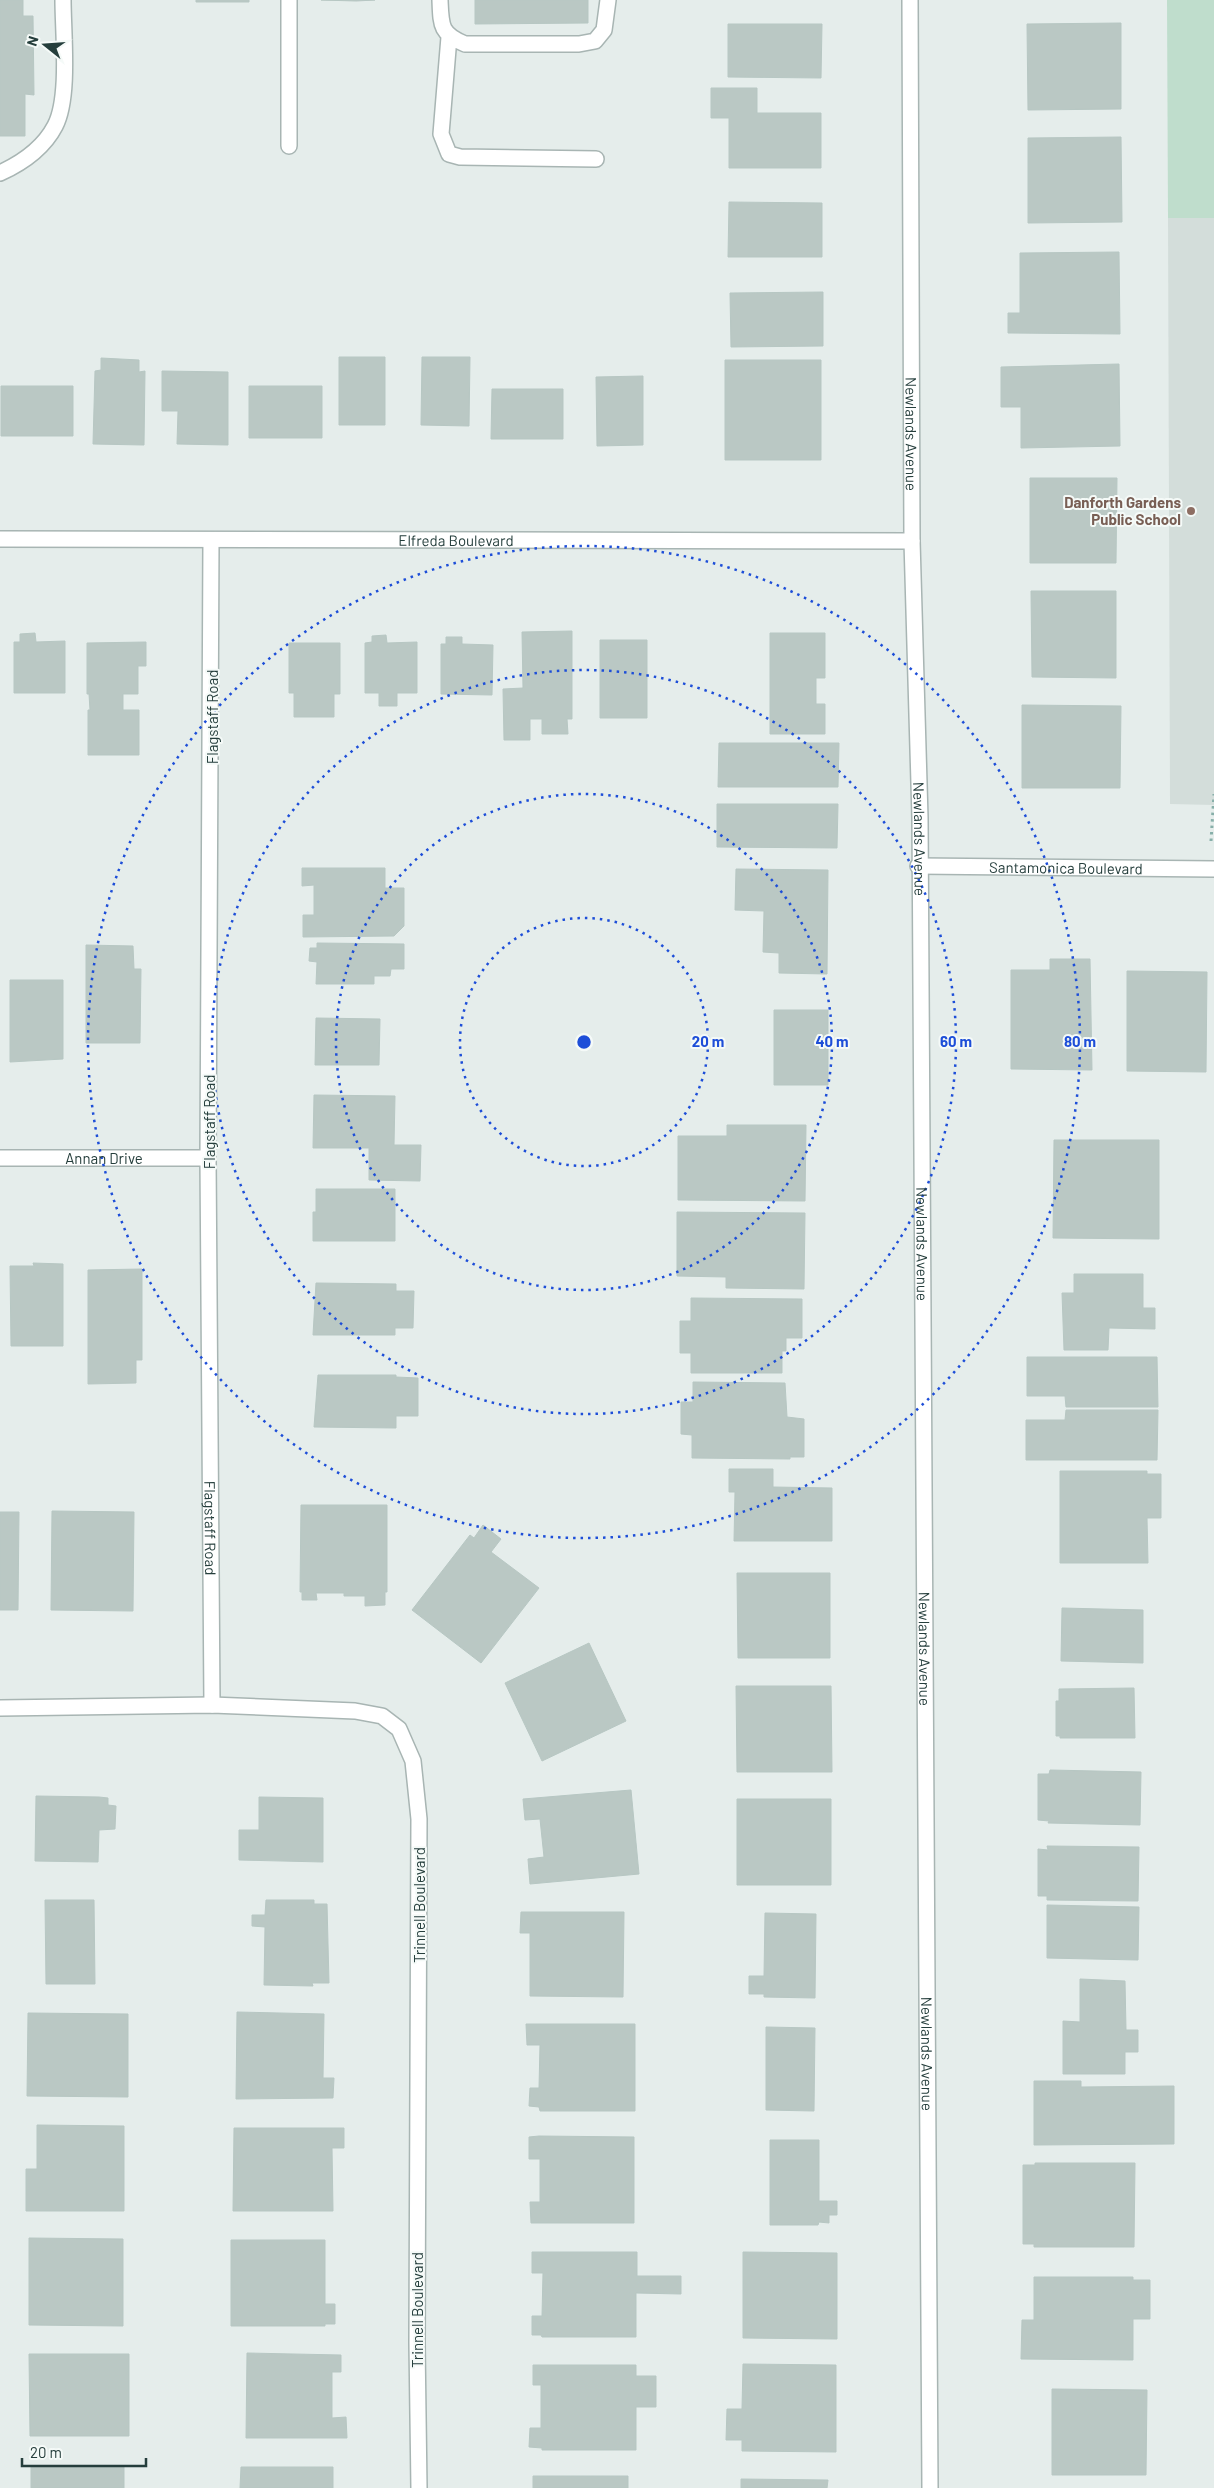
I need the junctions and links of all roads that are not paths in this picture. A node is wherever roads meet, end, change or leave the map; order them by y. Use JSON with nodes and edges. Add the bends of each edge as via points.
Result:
{"nodes":[{"id":1,"x":62,"y":0,"type":"edge"},
{"id":2,"x":289,"y":0,"type":"edge"},
{"id":3,"x":440,"y":0,"type":"edge"},
{"id":4,"x":608,"y":0,"type":"edge"},
{"id":5,"x":910,"y":0,"type":"edge"},
{"id":6,"x":449,"y":37,"type":"junction"},
{"id":7,"x":290,"y":146,"type":"dead end"},
{"id":8,"x":596,"y":159,"type":"dead end"},
{"id":9,"x":0,"y":173,"type":"edge"},
{"id":10,"x":0,"y":539,"type":"edge"},
{"id":11,"x":212,"y":540,"type":"junction"},
{"id":12,"x":912,"y":541,"type":"junction"},
{"id":13,"x":918,"y":866,"type":"junction"},
{"id":14,"x":1213,"y":869,"type":"edge"},
{"id":15,"x":0,"y":1158,"type":"edge"},
{"id":16,"x":208,"y":1158,"type":"junction"},
{"id":17,"x":212,"y":1705,"type":"junction"},
{"id":18,"x":0,"y":1708,"type":"edge"},
{"id":19,"x":420,"y":2488,"type":"edge"},
{"id":20,"x":930,"y":2488,"type":"edge"}],
"edges":[{"from":1,"to":9,"type":"street","via":[[64,87],[55,126],[22,163]]},
{"from":2,"to":7,"type":"street"},
{"from":3,"to":6,"type":"street","via":[[441,24]]},
{"from":4,"to":6,"type":"street","via":[[604,30],[595,41],[579,44],[465,44]]},
{"from":5,"to":12,"type":"street","name":"Newlands Avenue"},
{"from":6,"to":8,"type":"street","via":[[441,134],[449,154],[460,157]]},
{"from":10,"to":11,"type":"street","name":"Elfreda Boulevard"},
{"from":11,"to":12,"type":"street","name":"Elfreda Boulevard"},
{"from":11,"to":16,"type":"street","name":"Flagstaff Road"},
{"from":12,"to":13,"type":"street","name":"Newlands Avenue","via":[[920,818]]},
{"from":13,"to":14,"type":"street","name":"Santamonica Boulevard"},
{"from":13,"to":20,"type":"street","name":"Newlands Avenue"},
{"from":15,"to":16,"type":"street","name":"Annan Drive"},
{"from":16,"to":17,"type":"street","name":"Flagstaff Road"},
{"from":17,"to":18,"type":"street","name":"Trinnell Boulevard"},
{"from":17,"to":19,"type":"street","name":"Trinnell Boulevard","via":[[355,1711],[382,1716],[399,1729],[413,1761],[419,1819],[417,2343]]}]}
